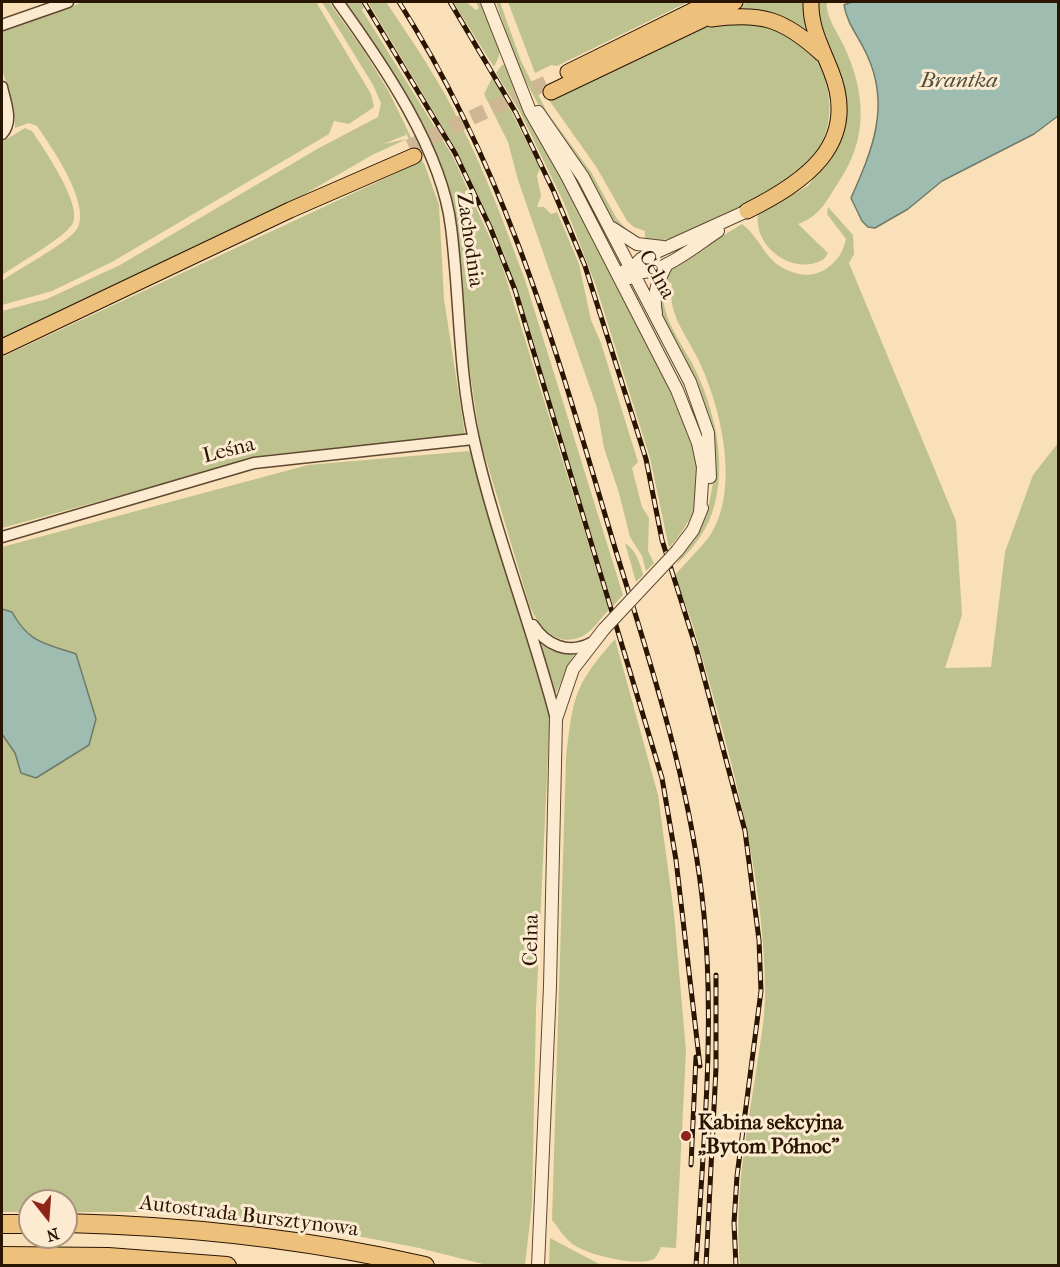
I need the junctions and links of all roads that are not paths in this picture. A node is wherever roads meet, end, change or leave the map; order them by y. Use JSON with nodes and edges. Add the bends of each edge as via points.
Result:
{"nodes":[{"id":1,"x":68,"y":2,"type":"edge"},
{"id":2,"x":338,"y":2,"type":"edge"},
{"id":3,"x":487,"y":2,"type":"edge"},
{"id":4,"x":735,"y":2,"type":"edge"},
{"id":5,"x":811,"y":2,"type":"edge"},
{"id":6,"x":703,"y":8,"type":"edge"},
{"id":7,"x":2,"y":25,"type":"edge"},
{"id":8,"x":823,"y":55,"type":"junction"},
{"id":9,"x":514,"y":73,"type":"junction"},
{"id":10,"x":2,"y":87,"type":"edge"},
{"id":11,"x":549,"y":87,"type":"tunnel mouth"},
{"id":12,"x":2,"y":134,"type":"edge"},
{"id":13,"x":412,"y":151,"type":"tunnel mouth"},
{"id":14,"x":743,"y":214,"type":"junction"},
{"id":15,"x":609,"y":225,"type":"junction"},
{"id":16,"x":663,"y":247,"type":"junction"},
{"id":17,"x":608,"y":256,"type":"junction"},
{"id":18,"x":667,"y":264,"type":"junction"},
{"id":19,"x":631,"y":273,"type":"junction"},
{"id":20,"x":634,"y":306,"type":"junction"},
{"id":21,"x":657,"y":317,"type":"junction"},
{"id":22,"x":2,"y":346,"type":"edge"},
{"id":23,"x":473,"y":439,"type":"junction"},
{"id":24,"x":700,"y":513,"type":"junction"},
{"id":25,"x":2,"y":537,"type":"edge"},
{"id":26,"x":525,"y":608,"type":"junction"},
{"id":27,"x":591,"y":643,"type":"junction"},
{"id":28,"x":556,"y":719,"type":"junction"},
{"id":29,"x":2,"y":1224,"type":"edge"},
{"id":30,"x":18,"y":1224,"type":"edge"},
{"id":31,"x":78,"y":1224,"type":"edge"},
{"id":32,"x":2,"y":1256,"type":"edge"},
{"id":33,"x":227,"y":1266,"type":"edge"},
{"id":34,"x":425,"y":1266,"type":"edge"},
{"id":35,"x":537,"y":1266,"type":"edge"}],
"edges":[{"from":1,"to":7,"type":"street"},
{"from":2,"to":23,"type":"street","name":"Zachodnia","via":[[401,98],[445,198]]},
{"from":3,"to":9,"type":"street","name":"Celna"},
{"from":4,"to":6,"type":"main road"},
{"from":5,"to":8,"type":"main road"},
{"from":6,"to":8,"type":"main road","via":[[771,20],[797,32]]},
{"from":6,"to":11,"type":"main road"},
{"from":8,"to":14,"type":"main road","via":[[837,95],[830,144],[820,162],[798,184]]},
{"from":9,"to":15,"type":"street","name":"Celna","via":[[583,177]]},
{"from":9,"to":17,"type":"street","name":"Celna","via":[[549,148]]},
{"from":10,"to":12,"type":"street","via":[[8,116]]},
{"from":13,"to":22,"type":"main road"},
{"from":14,"to":16,"type":"street"},
{"from":14,"to":18,"type":"street"},
{"from":15,"to":16,"type":"street","via":[[637,244]]},
{"from":15,"to":19,"type":"street","name":"Celna"},
{"from":16,"to":19,"type":"street","via":[[641,259]]},
{"from":17,"to":19,"type":"street"},
{"from":17,"to":20,"type":"street","name":"Celna"},
{"from":18,"to":19,"type":"street"},
{"from":18,"to":21,"type":"street","via":[[654,296]]},
{"from":19,"to":20,"type":"street"},
{"from":19,"to":21,"type":"street","name":"Celna"},
{"from":20,"to":24,"type":"street","name":"Celna","via":[[677,390],[698,443],[704,487]]},
{"from":21,"to":24,"type":"street","name":"Celna","via":[[690,381],[708,433],[710,482]]},
{"from":23,"to":25,"type":"street","name":"Leśna","via":[[254,463]]},
{"from":23,"to":26,"type":"street","name":"Zachodnia"},
{"from":24,"to":27,"type":"street","name":"Celna","bridge":true,"via":[[677,551]]},
{"from":26,"to":27,"type":"street","via":[[540,636],[551,643],[580,649]]},
{"from":26,"to":28,"type":"street"},
{"from":27,"to":28,"type":"street","name":"Celna","via":[[573,669]]},
{"from":28,"to":35,"type":"street","name":"Celna","via":[[550,986]]},
{"from":29,"to":30,"type":"highway"},
{"from":31,"to":34,"type":"highway","name":"Autostrada Bursztynowa","via":[[281,1239]]},
{"from":32,"to":33,"type":"highway","via":[[108,1257]]}]}
